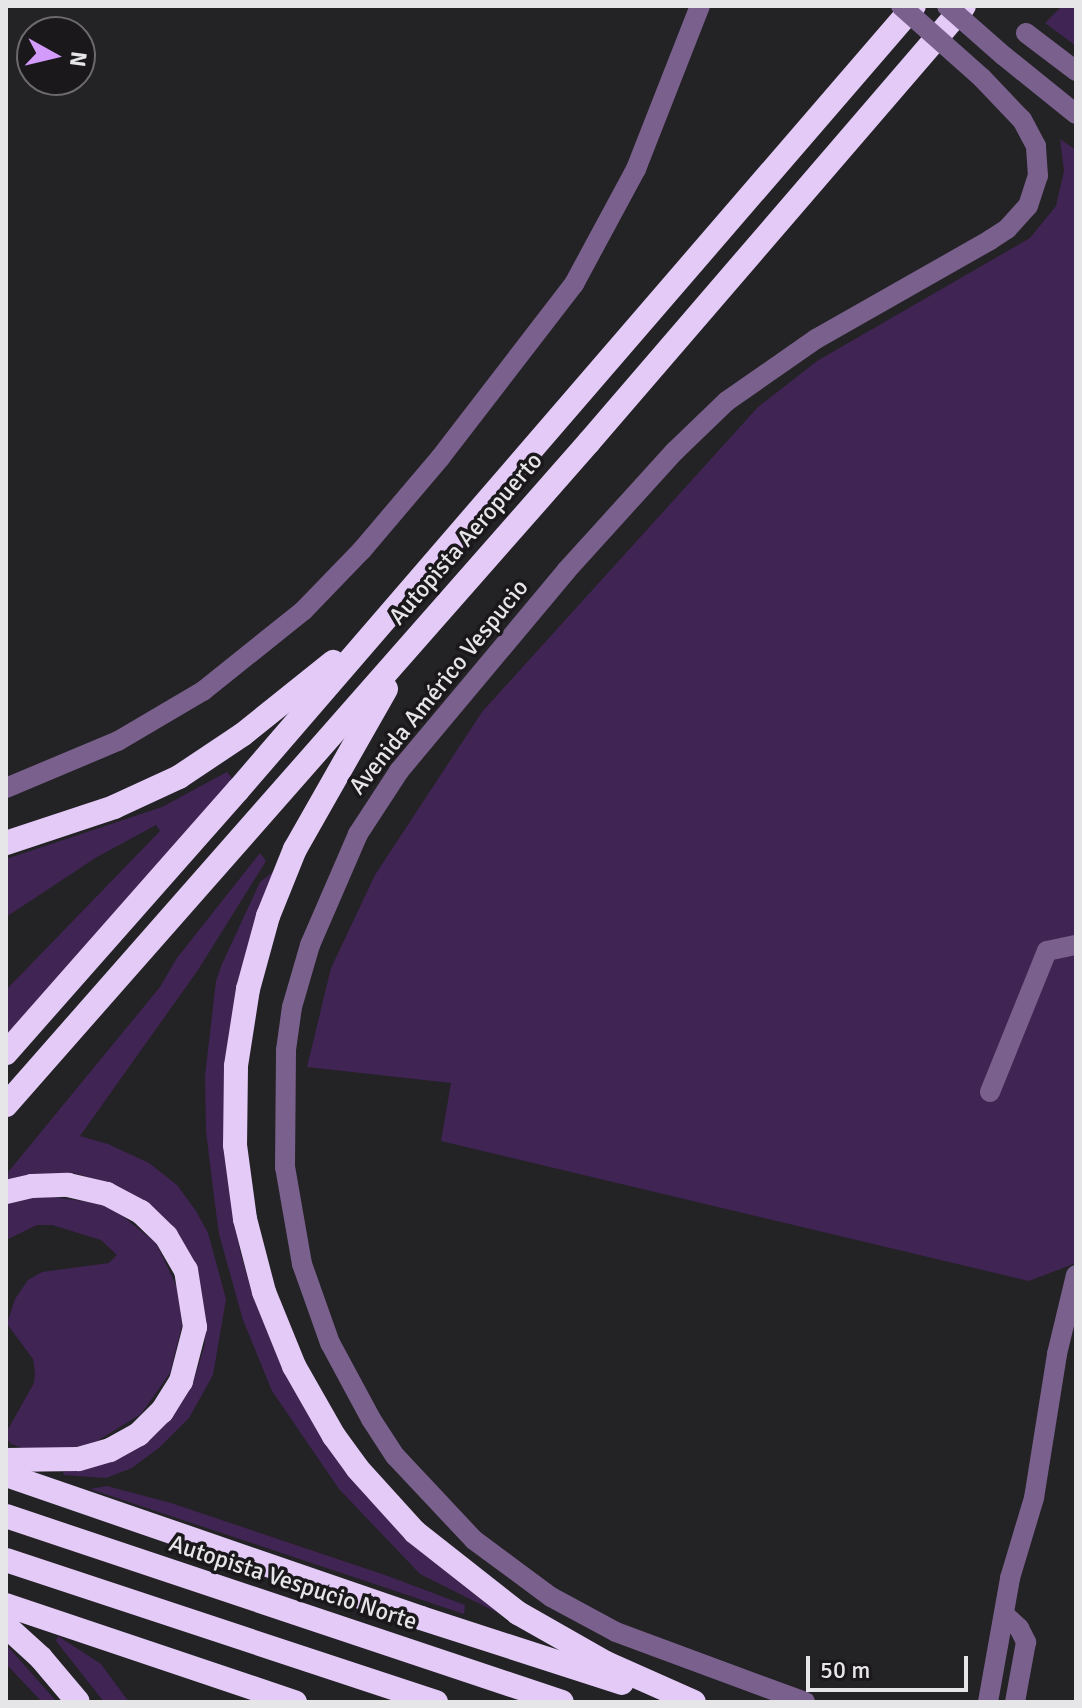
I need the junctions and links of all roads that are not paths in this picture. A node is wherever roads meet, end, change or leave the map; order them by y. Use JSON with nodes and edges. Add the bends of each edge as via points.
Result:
{"nodes":[{"id":1,"x":700,"y":6,"type":"edge"},
{"id":2,"x":901,"y":6,"type":"edge"},
{"id":3,"x":914,"y":6,"type":"edge"},
{"id":4,"x":947,"y":6,"type":"edge"},
{"id":5,"x":964,"y":6,"type":"edge"},
{"id":6,"x":1026,"y":33,"type":"dead end"},
{"id":7,"x":1076,"y":71,"type":"edge"},
{"id":8,"x":1076,"y":114,"type":"edge"},
{"id":9,"x":381,"y":623,"type":"junction"},
{"id":10,"x":406,"y":650,"type":"junction"},
{"id":11,"x":6,"y":788,"type":"edge"},
{"id":12,"x":6,"y":843,"type":"edge"},
{"id":13,"x":1076,"y":945,"type":"edge"},
{"id":14,"x":6,"y":1053,"type":"edge"},
{"id":15,"x":990,"y":1092,"type":"dead end"},
{"id":16,"x":6,"y":1105,"type":"edge"},
{"id":17,"x":6,"y":1192,"type":"edge"},
{"id":18,"x":1076,"y":1275,"type":"edge"},
{"id":19,"x":6,"y":1460,"type":"edge"},
{"id":20,"x":6,"y":1475,"type":"edge"},
{"id":21,"x":6,"y":1516,"type":"edge"},
{"id":22,"x":6,"y":1560,"type":"edge"},
{"id":23,"x":6,"y":1605,"type":"edge"},
{"id":24,"x":1004,"y":1614,"type":"junction"},
{"id":25,"x":6,"y":1626,"type":"edge"},
{"id":26,"x":78,"y":1702,"type":"edge"},
{"id":27,"x":295,"y":1702,"type":"edge"},
{"id":28,"x":436,"y":1702,"type":"edge"},
{"id":29,"x":562,"y":1702,"type":"edge"},
{"id":30,"x":692,"y":1702,"type":"edge"},
{"id":31,"x":805,"y":1702,"type":"edge"},
{"id":32,"x":988,"y":1702,"type":"edge"},
{"id":33,"x":1015,"y":1702,"type":"edge"}],
"edges":[{"from":1,"to":11,"type":"street","via":[[636,169],[574,284],[362,550],[284,628],[203,691],[118,741]]},
{"from":2,"to":31,"type":"street","name":"Avenida Américo Vespucio","bridge":true,"via":[[1022,120],[1036,146],[1038,176],[1028,206],[999,235],[779,361],[727,401],[566,571],[399,771],[358,834],[310,945],[286,1050],[285,1167],[302,1264],[330,1343],[395,1456],[474,1540],[551,1597],[616,1632]]},
{"from":3,"to":9,"type":"highway","name":"Autopista Aeropuerto"},
{"from":4,"to":8,"type":"street","bridge":true},
{"from":5,"to":10,"type":"highway","name":"Autopista Aeropuerto"},
{"from":6,"to":7,"type":"street"},
{"from":9,"to":12,"type":"highway","via":[[242,735],[179,777],[114,807]]},
{"from":9,"to":14,"type":"highway","name":"Autopista Aeropuerto"},
{"from":10,"to":16,"type":"highway","name":"Autopista Aeropuerto"},
{"from":10,"to":30,"type":"highway","via":[[295,849],[257,952],[241,1027],[235,1105],[239,1182],[253,1256],[278,1330],[313,1402],[357,1468],[415,1532],[518,1613],[606,1663]]},
{"from":13,"to":15,"type":"street","via":[[1047,951]]},
{"from":17,"to":19,"type":"highway","via":[[68,1185],[107,1194],[141,1212],[166,1236],[186,1270],[195,1327],[181,1381],[139,1434],[78,1459]]},
{"from":18,"to":24,"type":"street","via":[[1057,1354],[1034,1498]]},
{"from":20,"to":30,"type":"highway","via":[[552,1662]]},
{"from":21,"to":29,"type":"highway","name":"Autopista Vespucio Norte"},
{"from":22,"to":28,"type":"highway"},
{"from":23,"to":27,"type":"highway"},
{"from":24,"to":32,"type":"street"},
{"from":24,"to":33,"type":"street","via":[[1026,1642]]},
{"from":25,"to":26,"type":"highway"}]}
